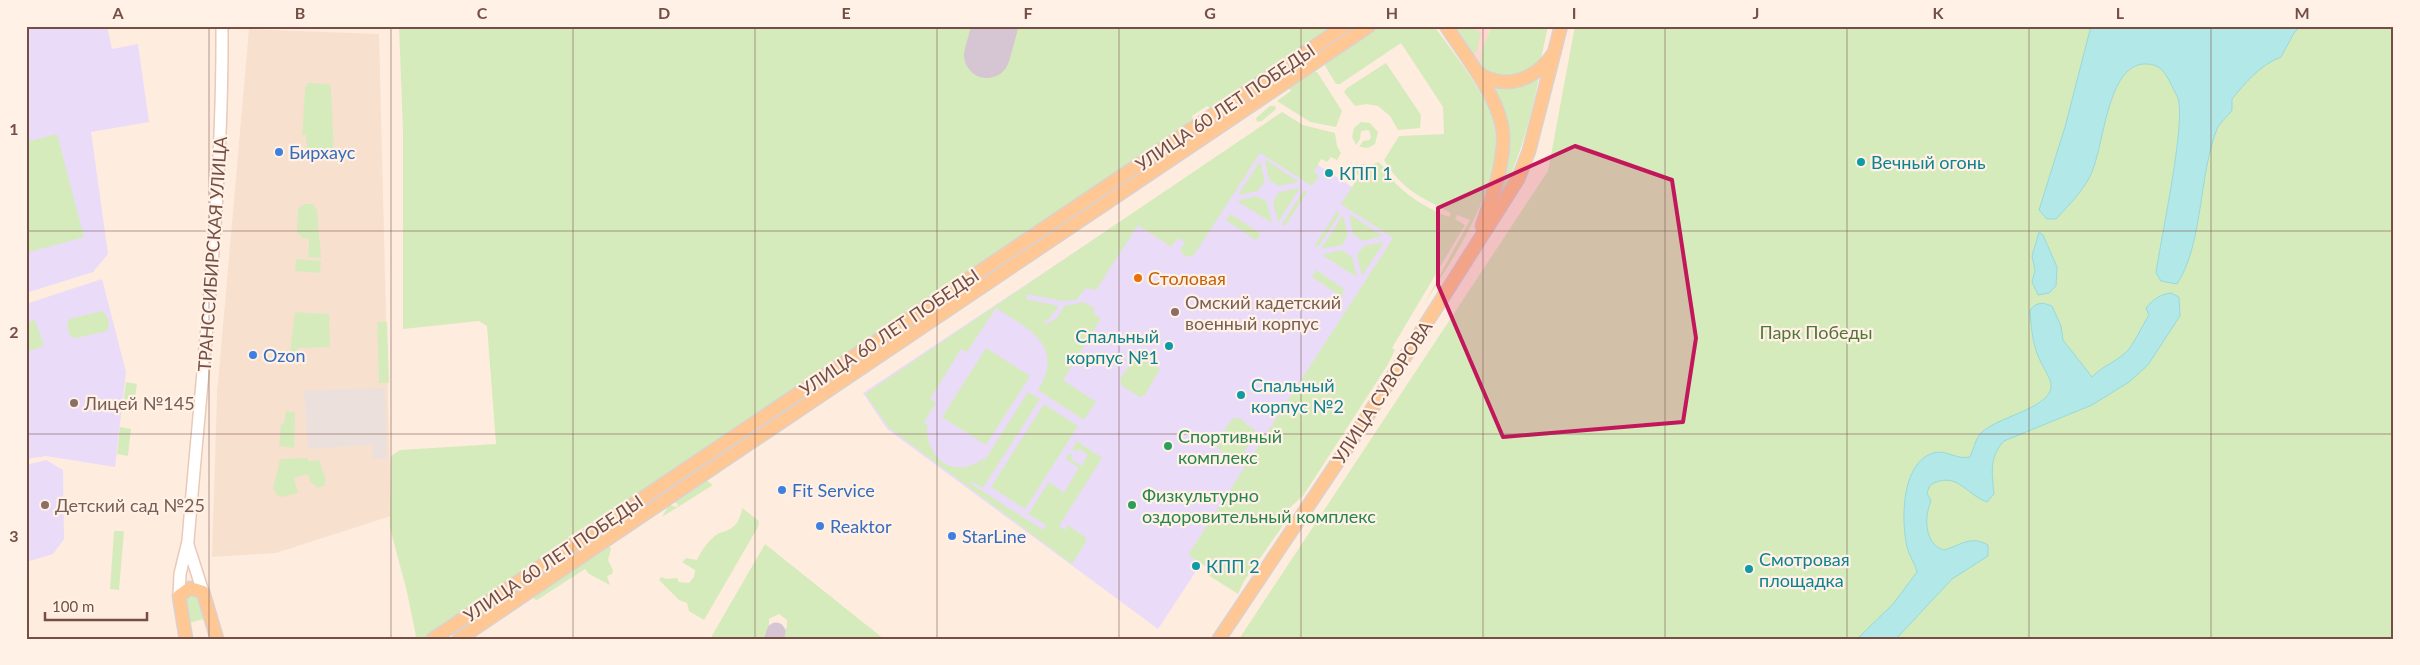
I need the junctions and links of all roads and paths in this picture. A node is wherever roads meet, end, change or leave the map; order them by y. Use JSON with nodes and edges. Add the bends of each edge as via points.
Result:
{"nodes":[{"id":1,"x":222,"y":26,"type":"edge"},
{"id":2,"x":1345,"y":26,"type":"edge"},
{"id":3,"x":1369,"y":26,"type":"edge"},
{"id":4,"x":1446,"y":26,"type":"edge"},
{"id":5,"x":1561,"y":26,"type":"edge"},
{"id":6,"x":1324,"y":40,"type":"junction"},
{"id":7,"x":1556,"y":49,"type":"junction"},
{"id":8,"x":1331,"y":52,"type":"junction"},
{"id":9,"x":1474,"y":70,"type":"junction"},
{"id":10,"x":1231,"y":103,"type":"junction"},
{"id":11,"x":1238,"y":114,"type":"junction"},
{"id":12,"x":1132,"y":169,"type":"junction"},
{"id":13,"x":1140,"y":180,"type":"junction"},
{"id":14,"x":1476,"y":242,"type":"junction"},
{"id":15,"x":859,"y":353,"type":"junction"},
{"id":16,"x":866,"y":364,"type":"junction"},
{"id":17,"x":649,"y":494,"type":"junction"},
{"id":18,"x":657,"y":505,"type":"junction"},
{"id":19,"x":188,"y":541,"type":"junction"},
{"id":20,"x":203,"y":592,"type":"junction"},
{"id":21,"x":179,"y":596,"type":"junction"},
{"id":22,"x":450,"y":634,"type":"edge"},
{"id":23,"x":186,"y":639,"type":"edge"},
{"id":24,"x":217,"y":639,"type":"edge"},
{"id":25,"x":433,"y":639,"type":"edge"},
{"id":26,"x":459,"y":639,"type":"edge"},
{"id":27,"x":1219,"y":639,"type":"edge"}],
"edges":[{"from":1,"to":19,"type":"main road","name":"ТРАНССИБИРСКАЯ УЛИЦА","via":[[219,168]]},
{"from":2,"to":6,"type":"main road","name":"УЛИЦА 60 ЛЕТ ПОБЕДЫ"},
{"from":3,"to":8,"type":"main road","name":"УЛИЦА 60 ЛЕТ ПОБЕДЫ"},
{"from":4,"to":9,"type":"main road"},
{"from":5,"to":7,"type":"main road"},
{"from":6,"to":8,"type":"main road"},
{"from":6,"to":10,"type":"main road","name":"УЛИЦА 60 ЛЕТ ПОБЕДЫ"},
{"from":7,"to":9,"type":"main road","via":[[1537,72],[1522,79],[1496,82]]},
{"from":7,"to":14,"type":"main road","via":[[1529,151],[1501,207]]},
{"from":8,"to":11,"type":"main road","name":"УЛИЦА 60 ЛЕТ ПОБЕДЫ"},
{"from":9,"to":14,"type":"main road","via":[[1498,109],[1503,138],[1493,196]]},
{"from":10,"to":11,"type":"main road"},
{"from":10,"to":12,"type":"main road","name":"УЛИЦА 60 ЛЕТ ПОБЕДЫ"},
{"from":11,"to":13,"type":"main road","name":"УЛИЦА 60 ЛЕТ ПОБЕДЫ"},
{"from":12,"to":13,"type":"main road"},
{"from":12,"to":15,"type":"main road","name":"УЛИЦА 60 ЛЕТ ПОБЕДЫ"},
{"from":13,"to":16,"type":"main road","name":"УЛИЦА 60 ЛЕТ ПОБЕДЫ"},
{"from":14,"to":27,"type":"main road","name":"УЛИЦА СУВОРОВА","via":[[1349,445]]},
{"from":15,"to":16,"type":"main road"},
{"from":15,"to":17,"type":"main road","name":"УЛИЦА 60 ЛЕТ ПОБЕДЫ"},
{"from":16,"to":18,"type":"main road","name":"УЛИЦА 60 ЛЕТ ПОБЕДЫ"},
{"from":17,"to":18,"type":"main road"},
{"from":17,"to":22,"type":"main road","name":"УЛИЦА 60 ЛЕТ ПОБЕДЫ"},
{"from":18,"to":26,"type":"main road","name":"УЛИЦА 60 ЛЕТ ПОБЕДЫ"},
{"from":19,"to":20,"type":"main road"},
{"from":19,"to":21,"type":"main road","via":[[180,574]]},
{"from":20,"to":21,"type":"main road","via":[[190,588]]},
{"from":20,"to":24,"type":"main road"},
{"from":21,"to":23,"type":"main road"},
{"from":22,"to":25,"type":"main road","name":"УЛИЦА 60 ЛЕТ ПОБЕДЫ"}]}
